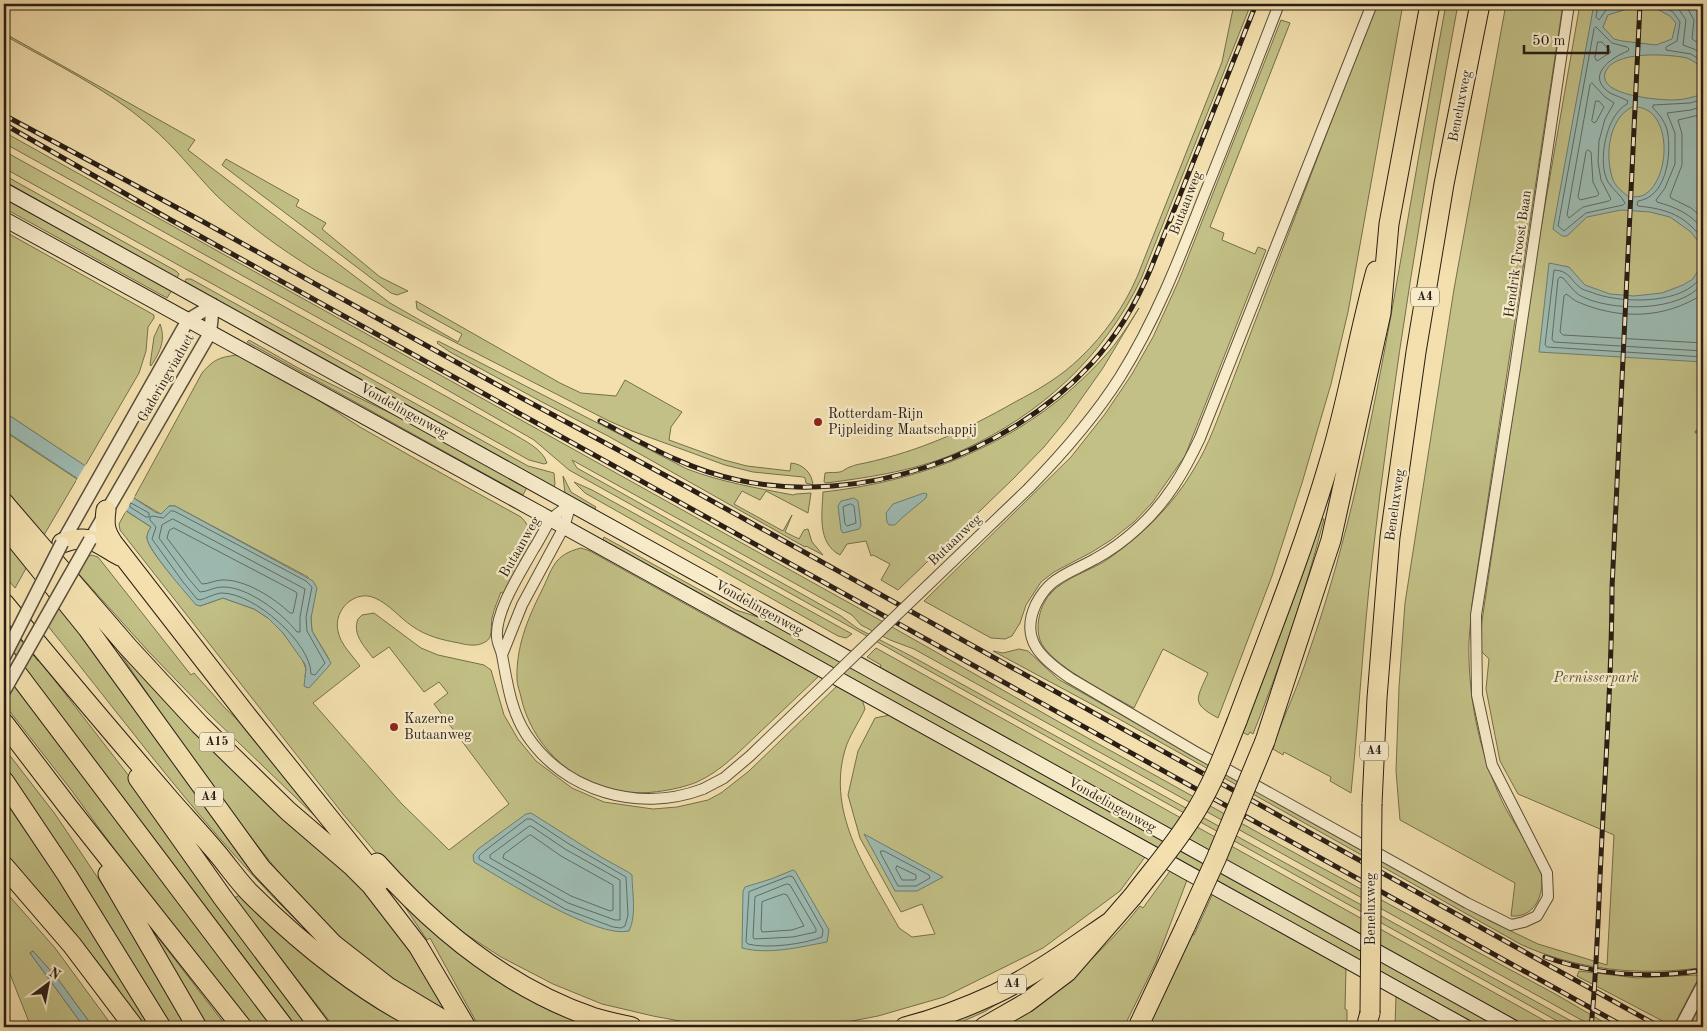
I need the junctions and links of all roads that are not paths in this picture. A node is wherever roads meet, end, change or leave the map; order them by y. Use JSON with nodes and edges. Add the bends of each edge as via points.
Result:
{"nodes":[{"id":1,"x":1279,"y":4,"type":"edge"},
{"id":2,"x":1430,"y":4,"type":"edge"},
{"id":3,"x":1480,"y":4,"type":"edge"},
{"id":4,"x":1569,"y":4,"type":"edge"},
{"id":5,"x":1370,"y":6,"type":"edge"},
{"id":6,"x":4,"y":190,"type":"edge"},
{"id":7,"x":4,"y":219,"type":"edge"},
{"id":8,"x":1389,"y":224,"type":"junction"},
{"id":9,"x":213,"y":305,"type":"junction"},
{"id":10,"x":188,"y":320,"type":"junction"},
{"id":11,"x":210,"y":333,"type":"junction"},
{"id":12,"x":4,"y":503,"type":"edge"},
{"id":13,"x":571,"y":504,"type":"junction"},
{"id":14,"x":106,"y":510,"type":"junction"},
{"id":15,"x":551,"y":520,"type":"junction"},
{"id":16,"x":4,"y":525,"type":"edge"},
{"id":17,"x":564,"y":527,"type":"junction"},
{"id":18,"x":90,"y":540,"type":"junction"},
{"id":19,"x":62,"y":543,"type":"junction"},
{"id":20,"x":126,"y":559,"type":"junction"},
{"id":21,"x":4,"y":603,"type":"edge"},
{"id":22,"x":502,"y":655,"type":"junction"},
{"id":23,"x":4,"y":656,"type":"edge"},
{"id":24,"x":4,"y":692,"type":"edge"},
{"id":25,"x":76,"y":692,"type":"junction"},
{"id":26,"x":4,"y":723,"type":"edge"},
{"id":27,"x":293,"y":772,"type":"junction"},
{"id":28,"x":5,"y":783,"type":"edge"},
{"id":29,"x":69,"y":808,"type":"junction"},
{"id":30,"x":4,"y":866,"type":"edge"},
{"id":31,"x":1110,"y":922,"type":"junction"},
{"id":32,"x":413,"y":938,"type":"junction"},
{"id":33,"x":1703,"y":985,"type":"edge"},
{"id":34,"x":1369,"y":1022,"type":"edge"},
{"id":35,"x":134,"y":1027,"type":"edge"},
{"id":36,"x":161,"y":1027,"type":"edge"},
{"id":37,"x":197,"y":1027,"type":"edge"},
{"id":38,"x":242,"y":1027,"type":"edge"},
{"id":39,"x":284,"y":1027,"type":"edge"},
{"id":40,"x":320,"y":1027,"type":"edge"},
{"id":41,"x":432,"y":1027,"type":"edge"},
{"id":42,"x":455,"y":1027,"type":"edge"},
{"id":43,"x":466,"y":1027,"type":"edge"},
{"id":44,"x":632,"y":1027,"type":"edge"},
{"id":45,"x":905,"y":1027,"type":"edge"},
{"id":46,"x":984,"y":1027,"type":"edge"},
{"id":47,"x":1138,"y":1027,"type":"edge"},
{"id":48,"x":1466,"y":1027,"type":"edge"},
{"id":49,"x":1513,"y":1027,"type":"edge"},
{"id":50,"x":1681,"y":1027,"type":"edge"}],
"edges":[{"from":1,"to":22,"type":"street","name":"Butaanweg","bridge":true,"via":[[1152,322],[1098,409],[1068,448],[1029,488],[743,763],[703,789],[674,798],[637,800],[609,795],[577,782],[546,759],[525,733],[510,699]]},
{"from":2,"to":8,"type":"highway","number":"A4"},
{"from":3,"to":34,"type":"highway","name":"Beneluxweg","number":"A4","bridge":true,"via":[[1442,193],[1393,518],[1372,804]]},
{"from":4,"to":5,"type":"street","name":"Hendrik Troost Baan","via":[[1476,615],[1477,695],[1492,765],[1547,873],[1548,897],[1537,916],[1511,925],[1194,751],[1056,669],[1038,652],[1030,634],[1031,618],[1045,589],[1107,552],[1138,528],[1172,490],[1188,464]]},
{"from":6,"to":9,"type":"main road","name":"Vondelingenweg"},
{"from":7,"to":10,"type":"main road","name":"Vondelingenweg"},
{"from":8,"to":31,"type":"highway","number":"A4","bridge":true,"via":[[1331,457],[1305,539],[1237,721],[1216,772],[1180,836]]},
{"from":8,"to":47,"type":"highway","number":"A4","bridge":true,"via":[[1381,313],[1331,540],[1265,741],[1224,842]]},
{"from":9,"to":10,"type":"street","name":"Gaderingviaduct"},
{"from":9,"to":11,"type":"street","name":"Gaderingviaduct"},
{"from":9,"to":13,"type":"main road","name":"Vondelingenweg"},
{"from":10,"to":11,"type":"main road","name":"Vondelingenweg"},
{"from":10,"to":19,"type":"street","name":"Gaderingviaduct"},
{"from":11,"to":14,"type":"street","name":"Gaderingviaduct"},
{"from":11,"to":15,"type":"main road","name":"Vondelingenweg"},
{"from":12,"to":32,"type":"highway","number":"A15","via":[[200,725],[288,811],[352,866]]},
{"from":13,"to":15,"type":"street","name":"Butaanweg"},
{"from":13,"to":17,"type":"street","name":"Butaanweg"},
{"from":13,"to":49,"type":"main road","name":"Vondelingenweg"},
{"from":14,"to":18,"type":"street","name":"Gaderingviaduct"},
{"from":14,"to":20,"type":"highway","via":[[106,532]]},
{"from":15,"to":17,"type":"main road","name":"Vondelingenweg"},
{"from":15,"to":22,"type":"street","name":"Butaanweg","via":[[507,597],[497,636]]},
{"from":16,"to":42,"type":"highway","number":"A4","via":[[88,629],[261,868],[333,944],[388,988]]},
{"from":17,"to":22,"type":"street","name":"Butaanweg","via":[[522,605]]},
{"from":17,"to":48,"type":"main road","name":"Vondelingenweg"},
{"from":18,"to":19,"type":"highway","via":[[83,538]]},
{"from":18,"to":20,"type":"highway"},
{"from":18,"to":24,"type":"street","name":"Gaderingviaduct","bridge":true},
{"from":19,"to":23,"type":"street","name":"Gaderingviaduct","bridge":true},
{"from":20,"to":27,"type":"highway"},
{"from":21,"to":25,"type":"highway"},
{"from":23,"to":39,"type":"highway"},
{"from":25,"to":40,"type":"highway"},
{"from":25,"to":41,"type":"highway","number":"A4","via":[[249,892],[328,962],[364,988]]},
{"from":26,"to":29,"type":"highway"},
{"from":27,"to":32,"type":"highway","number":"A15","via":[[383,885]]},
{"from":27,"to":44,"type":"highway","via":[[391,879],[452,936],[538,994],[592,1017]]},
{"from":28,"to":36,"type":"highway","via":[[67,875]]},
{"from":29,"to":37,"type":"highway"},
{"from":29,"to":38,"type":"highway"},
{"from":30,"to":35,"type":"highway","via":[[72,945]]},
{"from":31,"to":45,"type":"highway","number":"A4","via":[[996,994]]},
{"from":31,"to":46,"type":"highway","number":"A4","via":[[1067,972],[1026,1003]]},
{"from":32,"to":43,"type":"highway","number":"A15"},
{"from":33,"to":50,"type":"street"}]}
